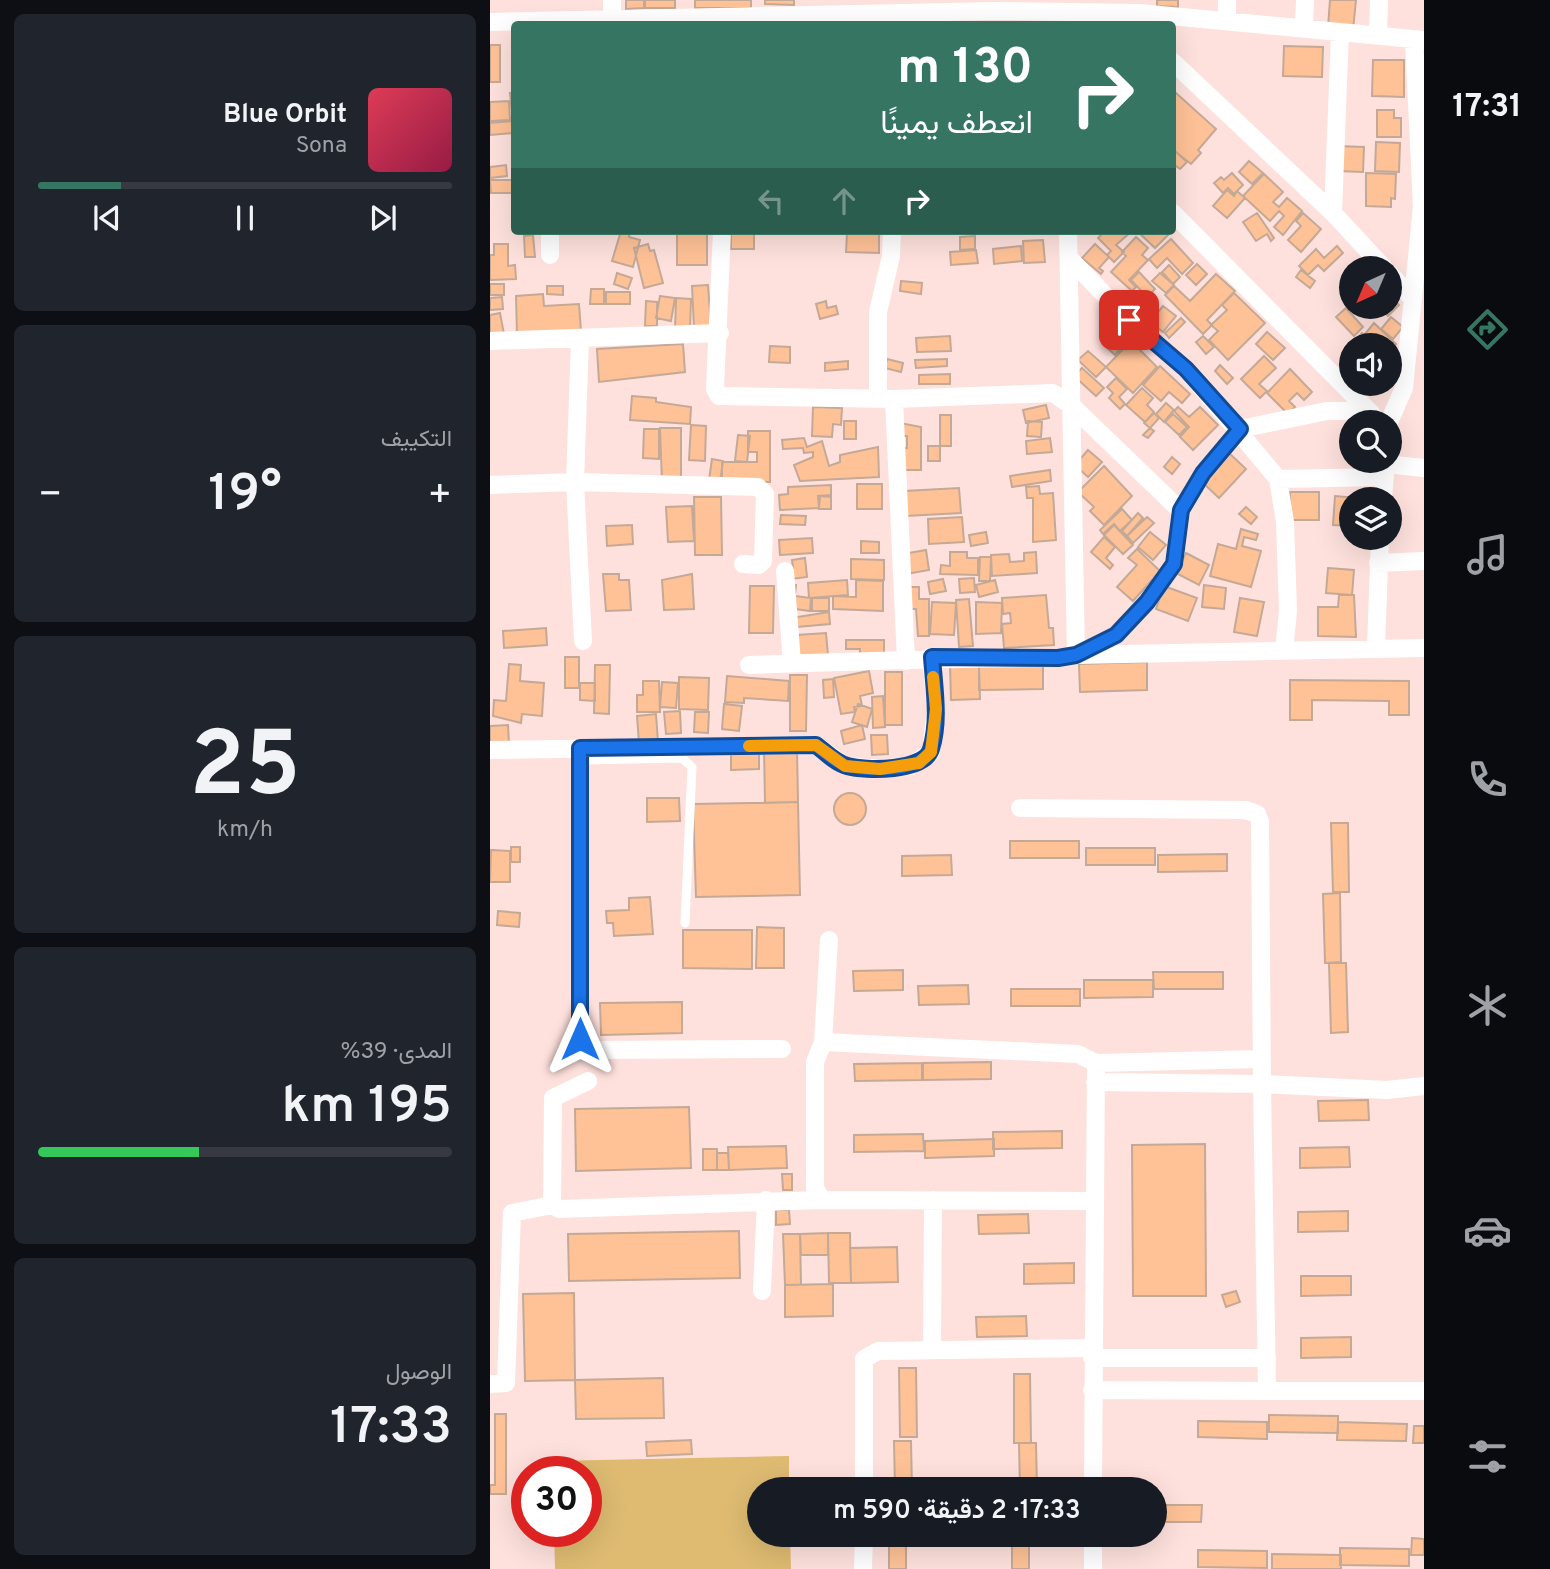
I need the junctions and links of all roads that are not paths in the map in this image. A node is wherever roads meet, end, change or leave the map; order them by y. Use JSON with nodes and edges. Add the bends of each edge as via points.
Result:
{"nodes":[{"id":1,"x":612,"y":0,"type":"edge"},
{"id":2,"x":1227,"y":0,"type":"edge"},
{"id":3,"x":1305,"y":0,"type":"edge"},
{"id":4,"x":1379,"y":0,"type":"edge"},
{"id":5,"x":994,"y":5,"type":"edge"},
{"id":6,"x":918,"y":6,"type":"edge"},
{"id":7,"x":842,"y":7,"type":"edge"},
{"id":8,"x":762,"y":8,"type":"edge"},
{"id":9,"x":691,"y":9,"type":"edge"},
{"id":10,"x":1063,"y":13,"type":"edge"},
{"id":11,"x":1133,"y":13,"type":"edge"},
{"id":12,"x":612,"y":19,"type":"junction"},
{"id":13,"x":889,"y":19,"type":"edge"},
{"id":14,"x":582,"y":21,"type":"edge"},
{"id":15,"x":725,"y":21,"type":"edge"},
{"id":16,"x":1227,"y":21,"type":"junction"},
{"id":17,"x":490,"y":22,"type":"edge"},
{"id":18,"x":511,"y":22,"type":"edge"},
{"id":19,"x":1304,"y":28,"type":"junction"},
{"id":20,"x":1340,"y":32,"type":"junction"},
{"id":21,"x":1378,"y":35,"type":"junction"},
{"id":22,"x":1419,"y":40,"type":"edge"},
{"id":23,"x":1176,"y":65,"type":"edge"},
{"id":24,"x":1423,"y":207,"type":"edge"},
{"id":25,"x":1333,"y":214,"type":"junction"},
{"id":26,"x":1176,"y":216,"type":"edge"},
{"id":27,"x":550,"y":235,"type":"edge"},
{"id":28,"x":722,"y":235,"type":"edge"},
{"id":29,"x":892,"y":235,"type":"edge"},
{"id":30,"x":1068,"y":235,"type":"edge"},
{"id":31,"x":550,"y":255,"type":"dead end"},
{"id":32,"x":1373,"y":256,"type":"edge"},
{"id":33,"x":1069,"y":258,"type":"junction"},
{"id":34,"x":1402,"y":287,"type":"edge"},
{"id":35,"x":1412,"y":298,"type":"junction"},
{"id":36,"x":720,"y":332,"type":"junction"},
{"id":37,"x":580,"y":340,"type":"junction"},
{"id":38,"x":490,"y":341,"type":"edge"},
{"id":39,"x":886,"y":399,"type":"junction"},
{"id":40,"x":1073,"y":407,"type":"junction"},
{"id":41,"x":1369,"y":410,"type":"edge"},
{"id":42,"x":1394,"y":410,"type":"edge"},
{"id":43,"x":1339,"y":412,"type":"edge"},
{"id":44,"x":1240,"y":429,"type":"junction"},
{"id":45,"x":1402,"y":467,"type":"edge"},
{"id":46,"x":1424,"y":468,"type":"edge"},
{"id":47,"x":1339,"y":472,"type":"edge"},
{"id":48,"x":1278,"y":479,"type":"junction"},
{"id":49,"x":575,"y":482,"type":"junction"},
{"id":50,"x":490,"y":485,"type":"edge"},
{"id":51,"x":1181,"y":510,"type":"junction"},
{"id":52,"x":1379,"y":550,"type":"edge"},
{"id":53,"x":1424,"y":561,"type":"edge"},
{"id":54,"x":1378,"y":563,"type":"junction"},
{"id":55,"x":743,"y":564,"type":"dead end"},
{"id":56,"x":785,"y":571,"type":"dead end"},
{"id":57,"x":583,"y":641,"type":"dead end"},
{"id":58,"x":1376,"y":647,"type":"junction"},
{"id":59,"x":1424,"y":648,"type":"edge"},
{"id":60,"x":1284,"y":651,"type":"junction"},
{"id":61,"x":1076,"y":655,"type":"junction"},
{"id":62,"x":932,"y":657,"type":"junction"},
{"id":63,"x":906,"y":661,"type":"junction"},
{"id":64,"x":792,"y":663,"type":"junction"},
{"id":65,"x":749,"y":665,"type":"dead end"},
{"id":66,"x":490,"y":750,"type":"edge"},
{"id":67,"x":581,"y":754,"type":"junction"},
{"id":68,"x":1020,"y":808,"type":"dead end"},
{"id":69,"x":685,"y":923,"type":"dead end"},
{"id":70,"x":828,"y":940,"type":"dead end"},
{"id":71,"x":823,"y":1042,"type":"junction"},
{"id":72,"x":782,"y":1049,"type":"dead end"},
{"id":73,"x":1262,"y":1059,"type":"junction"},
{"id":74,"x":1096,"y":1063,"type":"junction"},
{"id":75,"x":588,"y":1082,"type":"dead end"},
{"id":76,"x":1095,"y":1082,"type":"junction"},
{"id":77,"x":1262,"y":1084,"type":"junction"},
{"id":78,"x":1424,"y":1086,"type":"edge"},
{"id":79,"x":766,"y":1200,"type":"junction"},
{"id":80,"x":822,"y":1200,"type":"junction"},
{"id":81,"x":933,"y":1200,"type":"junction"},
{"id":82,"x":1093,"y":1201,"type":"junction"},
{"id":83,"x":552,"y":1205,"type":"junction"},
{"id":84,"x":762,"y":1291,"type":"dead end"},
{"id":85,"x":932,"y":1349,"type":"junction"},
{"id":86,"x":1092,"y":1353,"type":"junction"},
{"id":87,"x":1267,"y":1358,"type":"junction"},
{"id":88,"x":490,"y":1361,"type":"edge"},
{"id":89,"x":509,"y":1361,"type":"junction"},
{"id":90,"x":490,"y":1384,"type":"edge"},
{"id":91,"x":1092,"y":1390,"type":"junction"},
{"id":92,"x":1267,"y":1391,"type":"junction"},
{"id":93,"x":1424,"y":1391,"type":"edge"},
{"id":94,"x":864,"y":1477,"type":"edge"},
{"id":95,"x":1093,"y":1477,"type":"edge"},
{"id":96,"x":864,"y":1547,"type":"edge"},
{"id":97,"x":1093,"y":1547,"type":"edge"},
{"id":98,"x":863,"y":1569,"type":"edge"},
{"id":99,"x":1093,"y":1569,"type":"edge"}],
"edges":[{"from":1,"to":12,"type":"street"},
{"from":2,"to":16,"type":"street"},
{"from":3,"to":19,"type":"street"},
{"from":4,"to":21,"type":"street"},
{"from":5,"to":6,"type":"street"},
{"from":5,"to":10,"type":"street"},
{"from":6,"to":13,"type":"street"},
{"from":7,"to":8,"type":"street"},
{"from":7,"to":13,"type":"street"},
{"from":8,"to":15,"type":"street"},
{"from":9,"to":12,"type":"street"},
{"from":9,"to":15,"type":"street"},
{"from":10,"to":11,"type":"street"},
{"from":11,"to":16,"type":"street"},
{"from":12,"to":14,"type":"street"},
{"from":16,"to":19,"type":"street"},
{"from":17,"to":18,"type":"street"},
{"from":19,"to":20,"type":"street"},
{"from":20,"to":21,"type":"street"},
{"from":20,"to":25,"type":"street"},
{"from":21,"to":22,"type":"street"},
{"from":22,"to":24,"type":"street"},
{"from":23,"to":25,"type":"street"},
{"from":24,"to":35,"type":"street"},
{"from":25,"to":32,"type":"street"},
{"from":26,"to":41,"type":"street"},
{"from":27,"to":31,"type":"street"},
{"from":28,"to":36,"type":"street"},
{"from":29,"to":39,"type":"street","via":[[878,312]]},
{"from":30,"to":33,"type":"street"},
{"from":33,"to":40,"type":"street"},
{"from":33,"to":44,"type":"street","via":[[1129,320],[1186,369]]},
{"from":34,"to":35,"type":"street"},
{"from":35,"to":42,"type":"street","via":[[1404,388]]},
{"from":36,"to":37,"type":"street"},
{"from":36,"to":39,"type":"street","via":[[715,389],[719,396]]},
{"from":37,"to":38,"type":"street"},
{"from":37,"to":49,"type":"street"},
{"from":39,"to":40,"type":"street","via":[[1053,393]]},
{"from":39,"to":63,"type":"street"},
{"from":40,"to":51,"type":"street"},
{"from":40,"to":61,"type":"street"},
{"from":43,"to":44,"type":"street"},
{"from":44,"to":48,"type":"street"},
{"from":44,"to":51,"type":"street","via":[[1203,473]]},
{"from":45,"to":46,"type":"street"},
{"from":47,"to":48,"type":"street"},
{"from":48,"to":60,"type":"street","via":[[1285,522],[1288,611]]},
{"from":49,"to":50,"type":"street"},
{"from":49,"to":55,"type":"street","via":[[763,489],[762,564]]},
{"from":49,"to":57,"type":"street"},
{"from":51,"to":61,"type":"street","via":[[1174,564],[1147,602],[1116,635]]},
{"from":52,"to":54,"type":"street"},
{"from":53,"to":54,"type":"street"},
{"from":54,"to":58,"type":"street"},
{"from":56,"to":64,"type":"street"},
{"from":58,"to":59,"type":"street"},
{"from":58,"to":60,"type":"street"},
{"from":60,"to":61,"type":"street"},
{"from":61,"to":62,"type":"street"},
{"from":62,"to":63,"type":"street"},
{"from":62,"to":67,"type":"street","via":[[936,709],[931,752],[910,766],[845,766],[816,745]]},
{"from":63,"to":64,"type":"street"},
{"from":64,"to":65,"type":"street"},
{"from":66,"to":67,"type":"street"},
{"from":67,"to":69,"type":"lane","via":[[689,762]]},
{"from":67,"to":72,"type":"street","via":[[583,1047]]},
{"from":68,"to":73,"type":"street","via":[[1246,810],[1257,814]]},
{"from":70,"to":71,"type":"street"},
{"from":71,"to":74,"type":"street","via":[[1078,1054]]},
{"from":71,"to":80,"type":"street","via":[[815,1062],[815,1188]]},
{"from":73,"to":74,"type":"street"},
{"from":73,"to":77,"type":"street"},
{"from":74,"to":76,"type":"street"},
{"from":75,"to":83,"type":"street","via":[[554,1098]]},
{"from":76,"to":77,"type":"street"},
{"from":76,"to":82,"type":"street"},
{"from":77,"to":78,"type":"street","via":[[1387,1090]]},
{"from":77,"to":87,"type":"street"},
{"from":79,"to":80,"type":"street"},
{"from":79,"to":83,"type":"street","via":[[559,1209]]},
{"from":79,"to":84,"type":"street"},
{"from":80,"to":81,"type":"street"},
{"from":81,"to":82,"type":"street"},
{"from":81,"to":85,"type":"street"},
{"from":82,"to":86,"type":"street"},
{"from":83,"to":89,"type":"street","via":[[512,1213]]},
{"from":85,"to":86,"type":"street"},
{"from":85,"to":94,"type":"street","via":[[878,1351],[864,1359]]},
{"from":86,"to":87,"type":"street"},
{"from":86,"to":91,"type":"street"},
{"from":87,"to":92,"type":"street"},
{"from":88,"to":89,"type":"street"},
{"from":89,"to":90,"type":"street","via":[[506,1383]]},
{"from":91,"to":92,"type":"street"},
{"from":91,"to":95,"type":"street"},
{"from":92,"to":93,"type":"street"},
{"from":96,"to":98,"type":"street"},
{"from":97,"to":99,"type":"street"}]}
